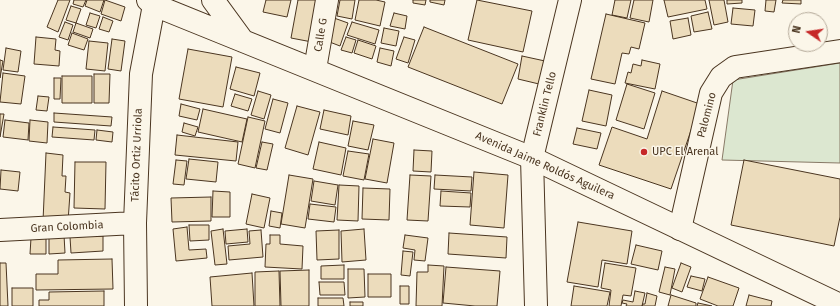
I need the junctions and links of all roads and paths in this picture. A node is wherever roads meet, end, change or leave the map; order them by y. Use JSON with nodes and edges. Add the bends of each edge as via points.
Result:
{"nodes":[{"id":1,"x":213,"y":0,"type":"edge"},
{"id":2,"x":327,"y":0,"type":"edge"},
{"id":3,"x":570,"y":0,"type":"edge"},
{"id":4,"x":151,"y":3,"type":"edge"},
{"id":5,"x":244,"y":42,"type":"junction"},
{"id":6,"x":840,"y":50,"type":"edge"},
{"id":7,"x":315,"y":70,"type":"junction"},
{"id":8,"x":532,"y":158,"type":"junction"},
{"id":9,"x":135,"y":223,"type":"junction"},
{"id":10,"x":680,"y":229,"type":"junction"},
{"id":11,"x":0,"y":230,"type":"edge"},
{"id":12,"x":840,"y":305,"type":"edge"},
{"id":13,"x":136,"y":306,"type":"edge"},
{"id":14,"x":536,"y":306,"type":"edge"}],
"edges":[{"from":1,"to":5,"type":"street"},
{"from":2,"to":7,"type":"street","name":"Calle G"},
{"from":3,"to":8,"type":"street","name":"Franklin Tello"},
{"from":4,"to":5,"type":"street","name":"Avenida Jaime Roldós Aguilera"},
{"from":4,"to":9,"type":"street","name":"Tácito Ortiz Urriola","via":[[141,74]]},
{"from":5,"to":7,"type":"street","name":"Avenida Jaime Roldós Aguilera"},
{"from":6,"to":10,"type":"street","name":"Palomino","via":[[735,67],[721,77],[711,93]]},
{"from":7,"to":8,"type":"street","name":"Avenida Jaime Roldós Aguilera"},
{"from":8,"to":10,"type":"street","name":"Avenida Jaime Roldós Aguilera"},
{"from":8,"to":14,"type":"street","name":"Franklin Tello"},
{"from":9,"to":11,"type":"street","name":"Gran Colombia"},
{"from":9,"to":13,"type":"street","name":"Tácito Ortiz Urriola"},
{"from":10,"to":12,"type":"street","name":"Avenida Jaime Roldós Aguilera"}]}
